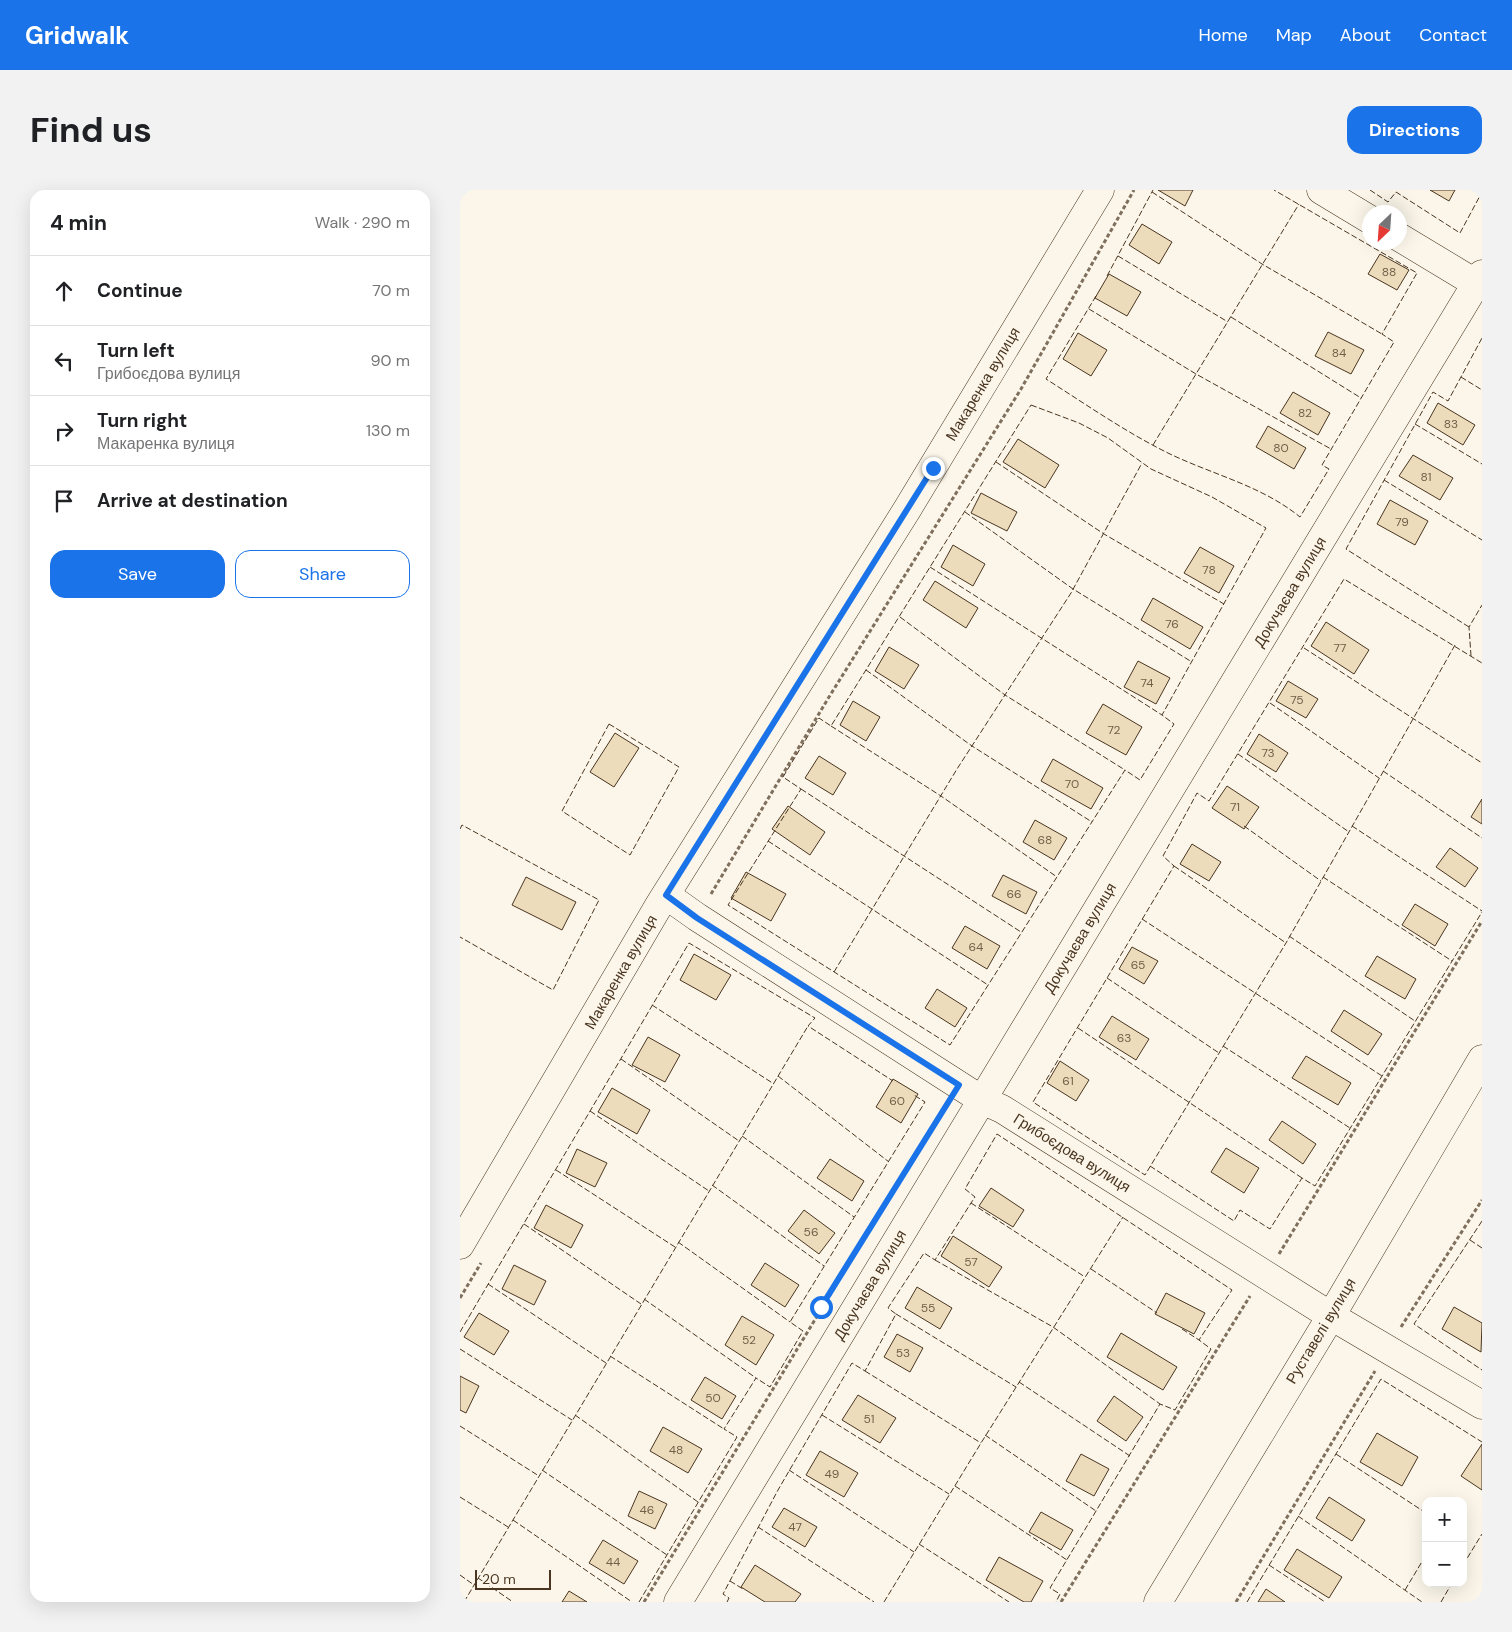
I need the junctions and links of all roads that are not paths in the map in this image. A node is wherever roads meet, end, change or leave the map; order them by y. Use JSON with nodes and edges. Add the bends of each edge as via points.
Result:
{"nodes":[{"id":1,"x":1100,"y":190,"type":"edge"},
{"id":2,"x":1321,"y":190,"type":"edge"},
{"id":3,"x":1362,"y":214,"type":"edge"},
{"id":4,"x":1407,"y":241,"type":"edge"},
{"id":5,"x":1480,"y":282,"type":"edge"},
{"id":6,"x":666,"y":895,"type":"junction"},
{"id":7,"x":1482,"y":1059,"type":"edge"},
{"id":8,"x":982,"y":1100,"type":"junction"},
{"id":9,"x":460,"y":1245,"type":"edge"},
{"id":10,"x":1331,"y":1316,"type":"junction"},
{"id":11,"x":1482,"y":1405,"type":"edge"},
{"id":12,"x":678,"y":1602,"type":"edge"},
{"id":13,"x":1158,"y":1602,"type":"edge"}],
"edges":[{"from":1,"to":6,"type":"street","name":"Макаренка вулиця","via":[[908,508]]},
{"from":2,"to":3,"type":"street"},
{"from":4,"to":5,"type":"street"},
{"from":5,"to":8,"type":"street","name":"Докучаєва вулиця"},
{"from":6,"to":8,"type":"street","name":"Грибоєдова вулиця"},
{"from":6,"to":9,"type":"street","name":"Макаренка вулиця"},
{"from":7,"to":10,"type":"street","name":"Руставелі вулиця"},
{"from":8,"to":10,"type":"street","name":"Грибоєдова вулиця","via":[[1002,1109]]},
{"from":8,"to":12,"type":"street","name":"Докучаєва вулиця"},
{"from":10,"to":11,"type":"street","name":"Грибоєдова вулиця","via":[[1383,1357]]},
{"from":10,"to":13,"type":"street","name":"Руставелі вулиця"}]}
